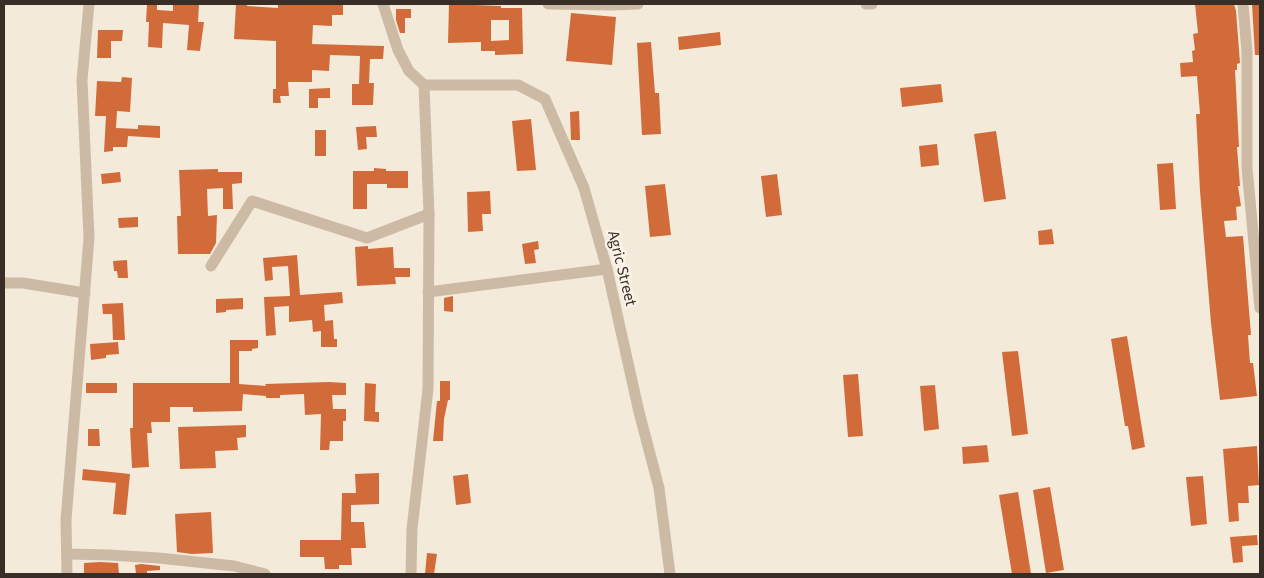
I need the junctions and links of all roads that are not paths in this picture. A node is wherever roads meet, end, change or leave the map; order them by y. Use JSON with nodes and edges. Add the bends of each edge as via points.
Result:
{"nodes":[{"id":1,"x":89,"y":4,"type":"edge"},
{"id":2,"x":383,"y":4,"type":"edge"},
{"id":3,"x":548,"y":4,"type":"edge"},
{"id":4,"x":638,"y":4,"type":"edge"},
{"id":5,"x":866,"y":4,"type":"edge"},
{"id":6,"x":872,"y":4,"type":"edge"},
{"id":7,"x":1243,"y":4,"type":"edge"},
{"id":8,"x":424,"y":85,"type":"junction"},
{"id":9,"x":430,"y":214,"type":"junction"},
{"id":10,"x":211,"y":266,"type":"dead end"},
{"id":11,"x":607,"y":268,"type":"junction"},
{"id":12,"x":4,"y":283,"type":"edge"},
{"id":13,"x":428,"y":292,"type":"junction"},
{"id":14,"x":85,"y":293,"type":"junction"},
{"id":15,"x":1260,"y":308,"type":"edge"},
{"id":16,"x":67,"y":554,"type":"junction"},
{"id":17,"x":67,"y":574,"type":"edge"},
{"id":18,"x":265,"y":574,"type":"edge"},
{"id":19,"x":411,"y":574,"type":"edge"},
{"id":20,"x":670,"y":574,"type":"edge"}],
"edges":[{"from":1,"to":14,"type":"street","via":[[82,80],[89,238]]},
{"from":2,"to":8,"type":"street","via":[[398,50],[409,71]]},
{"from":3,"to":4,"type":"street"},
{"from":5,"to":6,"type":"street"},
{"from":7,"to":15,"type":"street","via":[[1247,52],[1247,168]]},
{"from":8,"to":9,"type":"street"},
{"from":8,"to":11,"type":"street","name":"Agric Street","via":[[518,85],[545,99],[584,188]]},
{"from":9,"to":10,"type":"street","via":[[367,238],[252,201]]},
{"from":9,"to":13,"type":"street"},
{"from":11,"to":13,"type":"street"},
{"from":11,"to":20,"type":"street","name":"Agric Street","via":[[659,488]]},
{"from":12,"to":14,"type":"street","via":[[23,282]]},
{"from":13,"to":19,"type":"street","via":[[428,389],[412,528]]},
{"from":14,"to":16,"type":"street","via":[[66,520]]},
{"from":16,"to":17,"type":"street"},
{"from":16,"to":18,"type":"street","via":[[159,558],[234,566]]}]}
